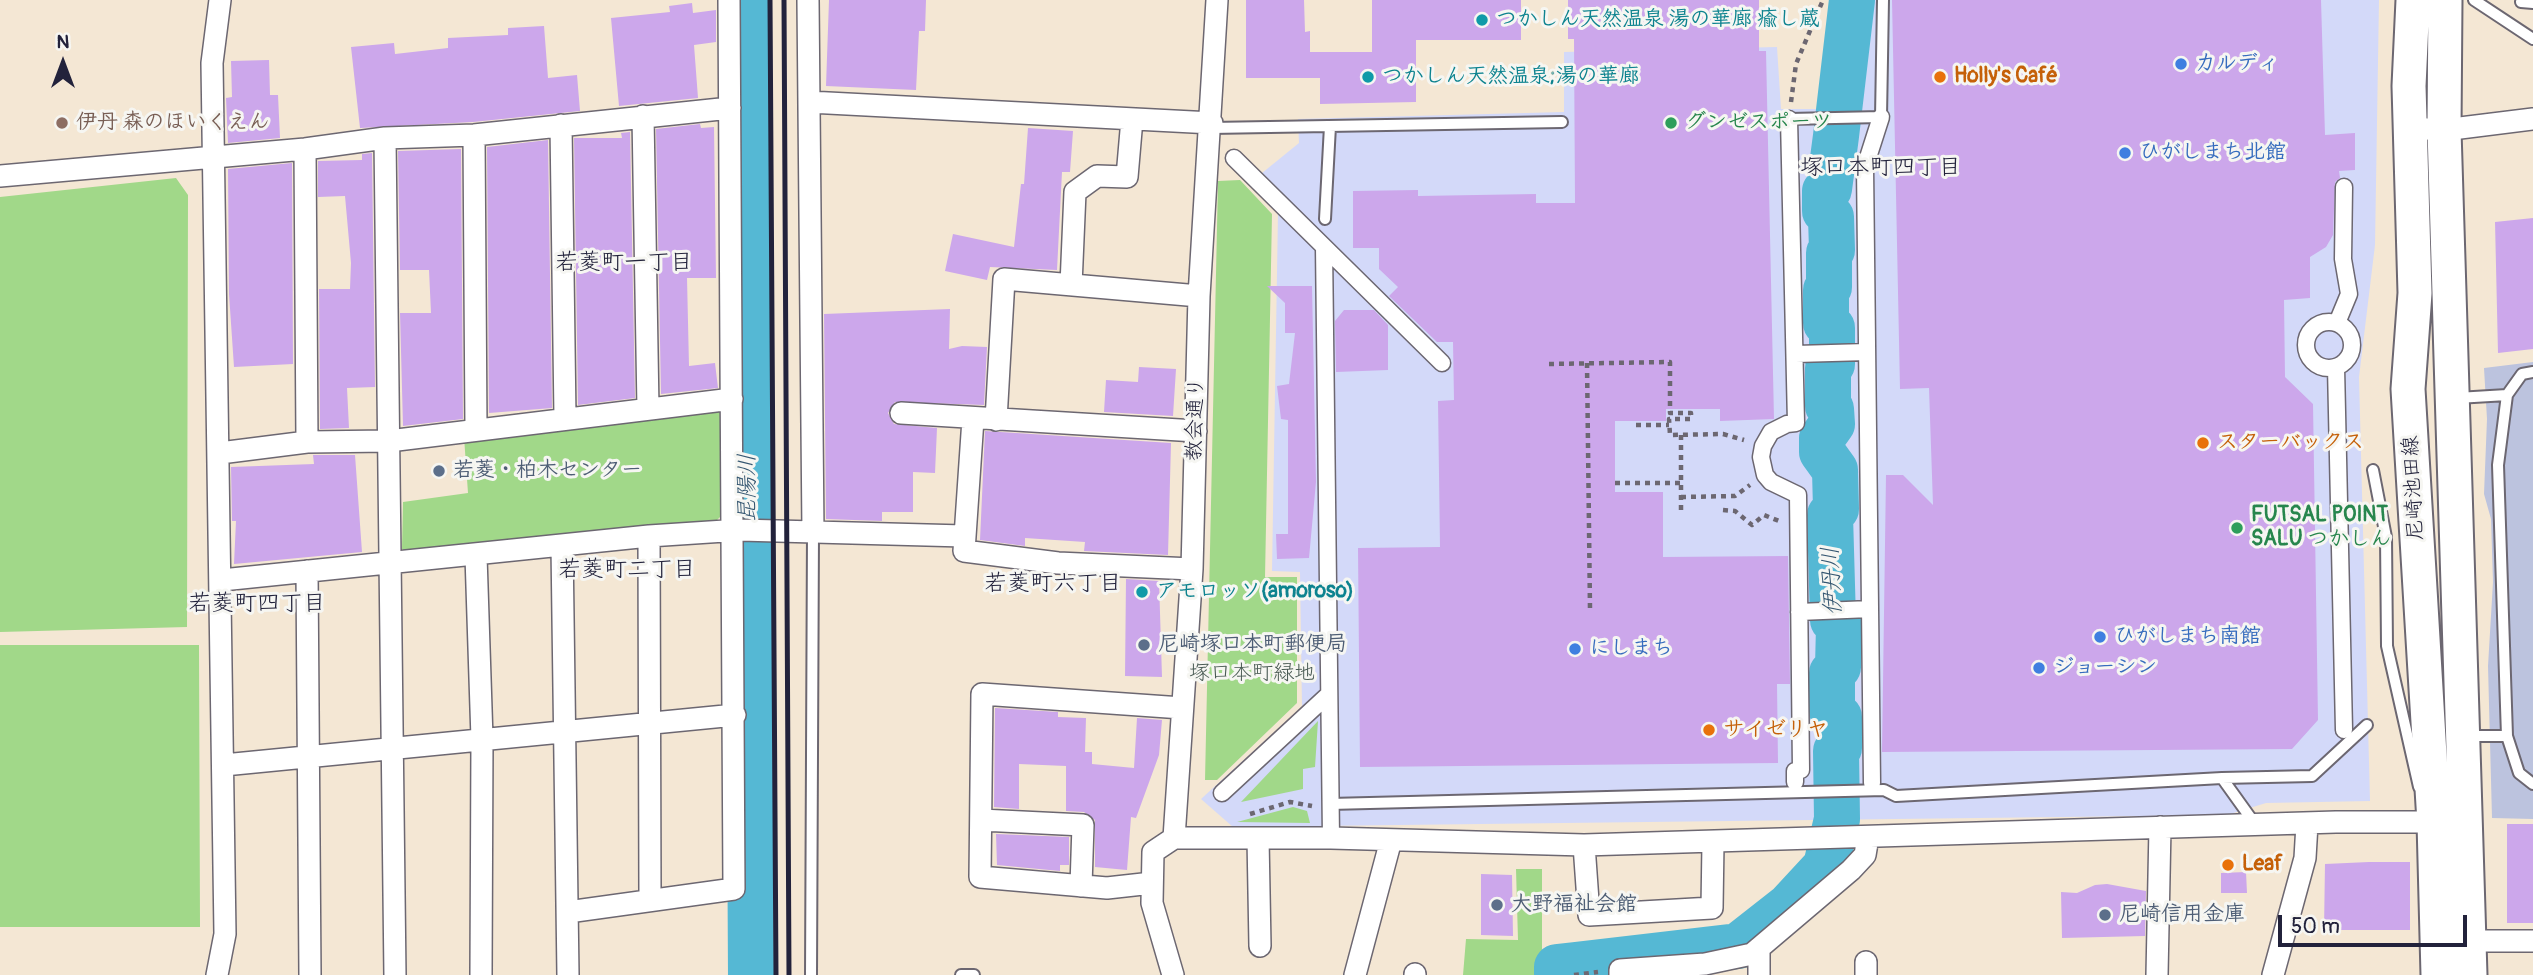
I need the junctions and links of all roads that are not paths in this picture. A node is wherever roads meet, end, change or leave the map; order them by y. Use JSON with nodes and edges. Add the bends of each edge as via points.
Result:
{"nodes":[{"id":1,"x":220,"y":0,"type":"edge"},
{"id":2,"x":729,"y":0,"type":"edge"},
{"id":3,"x":808,"y":0,"type":"edge"},
{"id":4,"x":1217,"y":0,"type":"edge"},
{"id":5,"x":1883,"y":0,"type":"edge"},
{"id":6,"x":2413,"y":0,"type":"edge"},
{"id":7,"x":2445,"y":0,"type":"edge"},
{"id":8,"x":2474,"y":0,"type":"edge"},
{"id":9,"x":2533,"y":40,"type":"edge"},
{"id":10,"x":809,"y":102,"type":"junction"},
{"id":11,"x":730,"y":108,"type":"junction"},
{"id":12,"x":643,"y":116,"type":"junction"},
{"id":13,"x":1881,"y":117,"type":"junction"},
{"id":14,"x":1132,"y":119,"type":"junction"},
{"id":15,"x":2533,"y":119,"type":"edge"},
{"id":16,"x":1790,"y":120,"type":"joint"},
{"id":17,"x":1562,"y":122,"type":"dead end"},
{"id":18,"x":561,"y":125,"type":"junction"},
{"id":19,"x":1212,"y":126,"type":"junction"},
{"id":20,"x":1330,"y":126,"type":"junction"},
{"id":21,"x":2410,"y":128,"type":"junction"},
{"id":22,"x":2444,"y":130,"type":"junction"},
{"id":23,"x":474,"y":135,"type":"junction"},
{"id":24,"x":385,"y":138,"type":"junction"},
{"id":25,"x":305,"y":149,"type":"junction"},
{"id":26,"x":216,"y":155,"type":"junction"},
{"id":27,"x":1234,"y":158,"type":"dead end"},
{"id":28,"x":0,"y":176,"type":"edge"},
{"id":29,"x":2344,"y":187,"type":"dead end"},
{"id":30,"x":1325,"y":219,"type":"dead end"},
{"id":31,"x":1324,"y":247,"type":"junction"},
{"id":32,"x":1071,"y":285,"type":"junction"},
{"id":33,"x":1199,"y":296,"type":"junction"},
{"id":34,"x":2337,"y":323,"type":"junction"},
{"id":35,"x":1867,"y":352,"type":"junction"},
{"id":36,"x":1796,"y":354,"type":"junction"},
{"id":37,"x":1442,"y":363,"type":"dead end"},
{"id":38,"x":2336,"y":367,"type":"junction"},
{"id":39,"x":2533,"y":372,"type":"edge"},
{"id":40,"x":2507,"y":395,"type":"junction"},
{"id":41,"x":2451,"y":398,"type":"junction"},
{"id":42,"x":732,"y":399,"type":"junction"},
{"id":43,"x":648,"y":409,"type":"junction"},
{"id":44,"x":901,"y":414,"type":"dead end"},
{"id":45,"x":565,"y":418,"type":"junction"},
{"id":46,"x":973,"y":419,"type":"junction"},
{"id":47,"x":996,"y":420,"type":"junction"},
{"id":48,"x":476,"y":430,"type":"junction"},
{"id":49,"x":1196,"y":431,"type":"junction"},
{"id":50,"x":389,"y":441,"type":"junction"},
{"id":51,"x":307,"y":442,"type":"junction"},
{"id":52,"x":220,"y":453,"type":"junction"},
{"id":53,"x":2373,"y":470,"type":"dead end"},
{"id":54,"x":744,"y":530,"type":"junction"},
{"id":55,"x":813,"y":532,"type":"junction"},
{"id":56,"x":649,"y":536,"type":"junction"},
{"id":57,"x":964,"y":536,"type":"junction"},
{"id":58,"x":562,"y":546,"type":"junction"},
{"id":59,"x":476,"y":556,"type":"junction"},
{"id":60,"x":390,"y":562,"type":"junction"},
{"id":61,"x":1192,"y":569,"type":"junction"},
{"id":62,"x":307,"y":571,"type":"junction"},
{"id":63,"x":222,"y":580,"type":"junction"},
{"id":64,"x":1870,"y":609,"type":"junction"},
{"id":65,"x":1799,"y":612,"type":"junction"},
{"id":66,"x":1329,"y":694,"type":"junction"},
{"id":67,"x":1182,"y":708,"type":"junction"},
{"id":68,"x":735,"y":715,"type":"junction"},
{"id":69,"x":649,"y":725,"type":"junction"},
{"id":70,"x":2367,"y":725,"type":"dead end"},
{"id":71,"x":2344,"y":730,"type":"dead end"},
{"id":72,"x":565,"y":733,"type":"junction"},
{"id":73,"x":2462,"y":736,"type":"junction"},
{"id":74,"x":2507,"y":736,"type":"junction"},
{"id":75,"x":482,"y":739,"type":"junction"},
{"id":76,"x":392,"y":749,"type":"junction"},
{"id":77,"x":309,"y":757,"type":"junction"},
{"id":78,"x":224,"y":765,"type":"junction"},
{"id":79,"x":2222,"y":778,"type":"junction"},
{"id":80,"x":1795,"y":782,"type":"dead end"},
{"id":81,"x":1872,"y":783,"type":"dead end"},
{"id":82,"x":2533,"y":784,"type":"edge"},
{"id":83,"x":1222,"y":793,"type":"dead end"},
{"id":84,"x":1330,"y":806,"type":"junction"},
{"id":85,"x":981,"y":820,"type":"junction"},
{"id":86,"x":2450,"y":822,"type":"junction"},
{"id":87,"x":2306,"y":824,"type":"junction"},
{"id":88,"x":2256,"y":825,"type":"junction"},
{"id":89,"x":2161,"y":827,"type":"junction"},
{"id":90,"x":1861,"y":837,"type":"junction"},
{"id":91,"x":1174,"y":838,"type":"junction"},
{"id":92,"x":1258,"y":838,"type":"junction"},
{"id":93,"x":1331,"y":838,"type":"junction"},
{"id":94,"x":1391,"y":840,"type":"junction"},
{"id":95,"x":1713,"y":843,"type":"junction"},
{"id":96,"x":1584,"y":845,"type":"junction"},
{"id":97,"x":1152,"y":883,"type":"junction"},
{"id":98,"x":1081,"y":886,"type":"junction"},
{"id":99,"x":650,"y":900,"type":"junction"},
{"id":100,"x":568,"y":912,"type":"junction"},
{"id":101,"x":2454,"y":941,"type":"junction"},
{"id":102,"x":2533,"y":941,"type":"edge"},
{"id":103,"x":1260,"y":946,"type":"dead end"},
{"id":104,"x":1759,"y":948,"type":"junction"},
{"id":105,"x":1706,"y":970,"type":"edge"},
{"id":106,"x":217,"y":975,"type":"edge"},
{"id":107,"x":310,"y":975,"type":"edge"},
{"id":108,"x":395,"y":975,"type":"edge"},
{"id":109,"x":481,"y":975,"type":"edge"},
{"id":110,"x":568,"y":975,"type":"edge"},
{"id":111,"x":811,"y":975,"type":"edge"},
{"id":112,"x":961,"y":975,"type":"edge"},
{"id":113,"x":974,"y":975,"type":"edge"},
{"id":114,"x":1172,"y":975,"type":"edge"},
{"id":115,"x":1355,"y":975,"type":"edge"},
{"id":116,"x":1620,"y":975,"type":"edge"},
{"id":117,"x":1759,"y":975,"type":"edge"},
{"id":118,"x":2157,"y":975,"type":"edge"},
{"id":119,"x":2273,"y":975,"type":"edge"},
{"id":120,"x":2438,"y":975,"type":"edge"},
{"id":121,"x":2470,"y":975,"type":"edge"}],
"edges":[{"from":1,"to":26,"type":"street","via":[[212,63]]},
{"from":2,"to":11,"type":"street"},
{"from":3,"to":10,"type":"street"},
{"from":4,"to":19,"type":"street","name":"教会通り"},
{"from":5,"to":13,"type":"lane"},
{"from":6,"to":21,"type":"main road","name":"尼崎池田線"},
{"from":7,"to":22,"type":"main road","name":"尼崎池田線"},
{"from":8,"to":9,"type":"lane"},
{"from":10,"to":14,"type":"street"},
{"from":10,"to":55,"type":"street"},
{"from":11,"to":12,"type":"street"},
{"from":11,"to":42,"type":"street"},
{"from":12,"to":18,"type":"street"},
{"from":12,"to":43,"type":"street"},
{"from":13,"to":16,"type":"lane"},
{"from":13,"to":35,"type":"street","via":[[1865,167]]},
{"from":14,"to":19,"type":"street"},
{"from":14,"to":32,"type":"street","via":[[1127,177],[1097,176],[1075,192]]},
{"from":15,"to":22,"type":"street"},
{"from":16,"to":36,"type":"street"},
{"from":17,"to":20,"type":"lane"},
{"from":18,"to":23,"type":"street"},
{"from":18,"to":45,"type":"street"},
{"from":19,"to":20,"type":"lane"},
{"from":19,"to":33,"type":"street","name":"教会通り"},
{"from":20,"to":30,"type":"lane"},
{"from":21,"to":22,"type":"street"},
{"from":21,"to":86,"type":"main road","name":"尼崎池田線","via":[[2415,293],[2408,389]]},
{"from":22,"to":41,"type":"main road","name":"尼崎池田線"},
{"from":23,"to":24,"type":"street"},
{"from":23,"to":48,"type":"street"},
{"from":24,"to":25,"type":"street"},
{"from":24,"to":50,"type":"street"},
{"from":25,"to":26,"type":"street"},
{"from":25,"to":51,"type":"street"},
{"from":26,"to":28,"type":"street"},
{"from":26,"to":52,"type":"street"},
{"from":27,"to":31,"type":"street"},
{"from":29,"to":34,"type":"street","via":[[2343,259],[2349,294]]},
{"from":31,"to":37,"type":"street"},
{"from":31,"to":66,"type":"street"},
{"from":32,"to":33,"type":"street"},
{"from":32,"to":47,"type":"street","via":[[1004,279]]},
{"from":33,"to":49,"type":"street","name":"教会通り"},
{"from":34,"to":38,"type":"street","via":[[2347,331],[2352,348],[2348,359]]},
{"from":34,"to":38,"type":"street","via":[[2315,326],[2306,343],[2315,363]]},
{"from":35,"to":36,"type":"street"},
{"from":35,"to":64,"type":"street"},
{"from":36,"to":65,"type":"street","via":[[1796,423],[1778,427],[1767,437],[1761,457],[1765,475],[1776,487],[1798,495]]},
{"from":38,"to":71,"type":"street"},
{"from":39,"to":40,"type":"lane","via":[[2522,374]]},
{"from":40,"to":41,"type":"lane"},
{"from":40,"to":74,"type":"lane","via":[[2498,465]]},
{"from":41,"to":73,"type":"main road","name":"尼崎池田線"},
{"from":42,"to":43,"type":"street"},
{"from":42,"to":54,"type":"street"},
{"from":43,"to":45,"type":"street"},
{"from":44,"to":46,"type":"street"},
{"from":45,"to":48,"type":"street"},
{"from":46,"to":47,"type":"street"},
{"from":46,"to":57,"type":"street"},
{"from":47,"to":49,"type":"street"},
{"from":48,"to":50,"type":"street"},
{"from":49,"to":61,"type":"street","name":"教会通り"},
{"from":50,"to":51,"type":"street"},
{"from":50,"to":60,"type":"street"},
{"from":51,"to":52,"type":"street"},
{"from":52,"to":63,"type":"street"},
{"from":53,"to":86,"type":"lane","via":[[2386,537],[2387,646],[2415,777]]},
{"from":54,"to":55,"type":"street"},
{"from":54,"to":56,"type":"street"},
{"from":54,"to":68,"type":"street"},
{"from":55,"to":57,"type":"street"},
{"from":55,"to":111,"type":"lane"},
{"from":56,"to":58,"type":"street"},
{"from":56,"to":69,"type":"street"},
{"from":57,"to":61,"type":"street","via":[[964,551],[1058,563]]},
{"from":58,"to":59,"type":"street"},
{"from":58,"to":72,"type":"street"},
{"from":59,"to":60,"type":"street"},
{"from":59,"to":75,"type":"street"},
{"from":60,"to":62,"type":"street"},
{"from":60,"to":76,"type":"street"},
{"from":61,"to":67,"type":"street","name":"教会通り"},
{"from":62,"to":63,"type":"street"},
{"from":62,"to":77,"type":"street"},
{"from":63,"to":78,"type":"street"},
{"from":64,"to":65,"type":"street"},
{"from":64,"to":81,"type":"street"},
{"from":65,"to":80,"type":"street","via":[[1801,770],[1795,771]]},
{"from":66,"to":83,"type":"street"},
{"from":66,"to":84,"type":"street"},
{"from":67,"to":85,"type":"street","via":[[982,694]]},
{"from":67,"to":91,"type":"street","name":"教会通り"},
{"from":68,"to":69,"type":"street"},
{"from":68,"to":99,"type":"street","via":[[734,889]]},
{"from":69,"to":72,"type":"street"},
{"from":69,"to":99,"type":"street"},
{"from":70,"to":79,"type":"lane","via":[[2312,776]]},
{"from":72,"to":75,"type":"street"},
{"from":72,"to":100,"type":"street"},
{"from":73,"to":74,"type":"lane"},
{"from":73,"to":86,"type":"main road","name":"尼崎池田線"},
{"from":74,"to":82,"type":"lane","via":[[2519,773]]},
{"from":75,"to":76,"type":"street"},
{"from":75,"to":109,"type":"street"},
{"from":76,"to":77,"type":"street"},
{"from":76,"to":108,"type":"street"},
{"from":77,"to":78,"type":"street"},
{"from":77,"to":107,"type":"street"},
{"from":78,"to":106,"type":"street","via":[[225,934]]},
{"from":79,"to":84,"type":"lane","via":[[1896,796],[1884,790]]},
{"from":79,"to":88,"type":"lane"},
{"from":84,"to":93,"type":"street"},
{"from":85,"to":98,"type":"street","via":[[980,877]]},
{"from":85,"to":98,"type":"street","via":[[1083,825]]},
{"from":86,"to":87,"type":"street"},
{"from":86,"to":101,"type":"main road","name":"尼崎池田線"},
{"from":87,"to":88,"type":"street"},
{"from":87,"to":119,"type":"street","via":[[2305,858]]},
{"from":88,"to":89,"type":"street"},
{"from":89,"to":90,"type":"street"},
{"from":89,"to":118,"type":"street"},
{"from":90,"to":95,"type":"street"},
{"from":90,"to":104,"type":"street","via":[[1865,855],[1852,870]]},
{"from":91,"to":92,"type":"street"},
{"from":91,"to":97,"type":"street","via":[[1153,852]]},
{"from":92,"to":93,"type":"street"},
{"from":92,"to":103,"type":"street"},
{"from":93,"to":94,"type":"street"},
{"from":94,"to":96,"type":"street"},
{"from":94,"to":115,"type":"street"},
{"from":95,"to":96,"type":"street"},
{"from":95,"to":96,"type":"street","via":[[1712,908],[1589,915]]},
{"from":97,"to":98,"type":"street"},
{"from":97,"to":114,"type":"street","via":[[1152,903]]},
{"from":99,"to":100,"type":"street"},
{"from":100,"to":110,"type":"street"},
{"from":101,"to":102,"type":"street"},
{"from":101,"to":120,"type":"main road","name":"尼崎池田線"},
{"from":101,"to":121,"type":"main road","name":"尼崎池田線"},
{"from":104,"to":105,"type":"street"},
{"from":104,"to":117,"type":"street"},
{"from":105,"to":116,"type":"street","via":[[1619,970]]},
{"from":112,"to":113,"type":"lane"}]}
